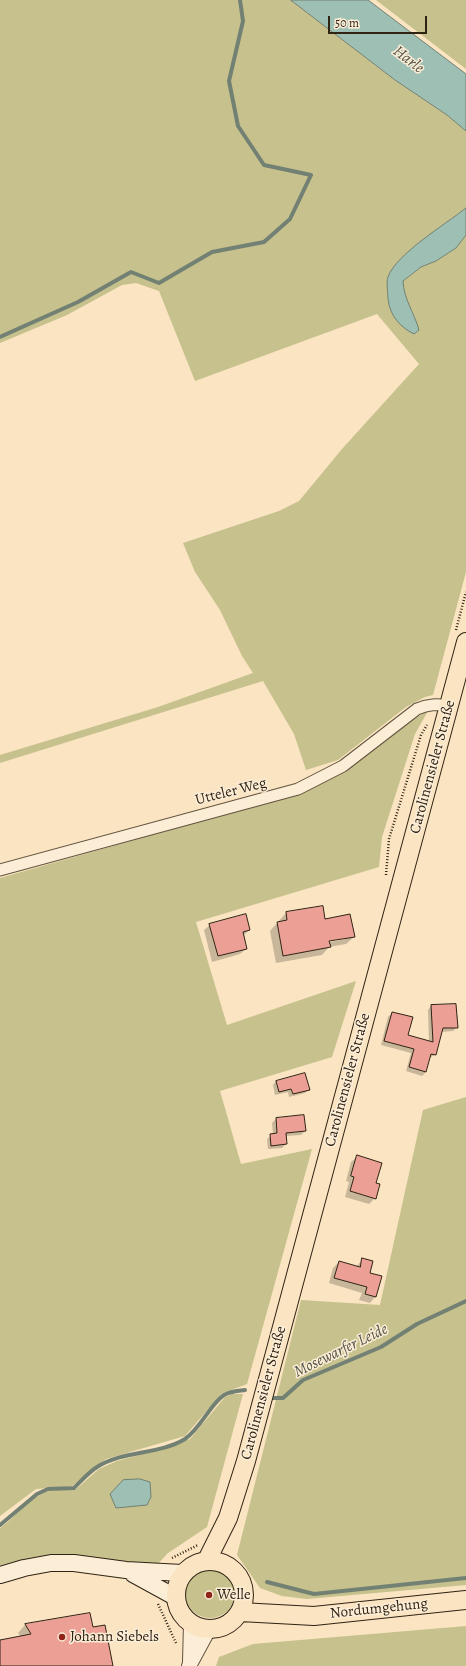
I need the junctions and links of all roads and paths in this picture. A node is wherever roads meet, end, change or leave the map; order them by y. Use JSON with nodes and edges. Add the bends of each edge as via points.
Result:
{"nodes":[{"id":1,"x":466,"y":642,"type":"edge"},
{"id":2,"x":460,"y":686,"type":"edge"},
{"id":3,"x":449,"y":706,"type":"junction"},
{"id":4,"x":0,"y":870,"type":"edge"},
{"id":5,"x":228,"y":1518,"type":"junction"},
{"id":6,"x":208,"y":1560,"type":"junction"},
{"id":7,"x":228,"y":1565,"type":"junction"},
{"id":8,"x":126,"y":1570,"type":"junction"},
{"id":9,"x":182,"y":1573,"type":"junction"},
{"id":10,"x":0,"y":1575,"type":"edge"},
{"id":11,"x":159,"y":1587,"type":"junction"},
{"id":12,"x":244,"y":1595,"type":"junction"},
{"id":13,"x":176,"y":1597,"type":"junction"},
{"id":14,"x":466,"y":1600,"type":"edge"},
{"id":15,"x":240,"y":1612,"type":"junction"},
{"id":16,"x":292,"y":1615,"type":"junction"},
{"id":17,"x":191,"y":1623,"type":"junction"},
{"id":18,"x":209,"y":1629,"type":"junction"},
{"id":19,"x":177,"y":1648,"type":"dead end"},
{"id":20,"x":190,"y":1665,"type":"edge"}],
"edges":[{"from":1,"to":2,"type":"main road","name":"Carolinensieler Straße"},
{"from":2,"to":3,"type":"main road","name":"Carolinensieler Straße"},
{"from":3,"to":4,"type":"street","name":"Utteler Weg","via":[[425,705],[343,766],[298,789]]},
{"from":3,"to":5,"type":"main road","name":"Carolinensieler Straße","via":[[246,1461]]},
{"from":5,"to":6,"type":"main road","name":"Carolinensieler Straße"},
{"from":5,"to":7,"type":"main road","name":"Carolinensieler Straße"},
{"from":6,"to":7,"type":"main road"},
{"from":6,"to":9,"type":"main road","via":[[199,1562]]},
{"from":7,"to":12,"type":"main road","via":[[240,1578]]},
{"from":8,"to":9,"type":"main road"},
{"from":8,"to":10,"type":"main road","via":[[74,1563],[51,1563]]},
{"from":8,"to":11,"type":"main road"},
{"from":9,"to":13,"type":"main road","via":[[177,1584]]},
{"from":11,"to":13,"type":"main road"},
{"from":11,"to":19,"type":"path","via":[[158,1604],[173,1633]]},
{"from":12,"to":15,"type":"main road","via":[[244,1604]]},
{"from":12,"to":16,"type":"main road","name":"Nordumgehung"},
{"from":13,"to":17,"type":"main road","via":[[183,1616]]},
{"from":14,"to":16,"type":"main road","name":"Nordumgehung","via":[[314,1616]]},
{"from":15,"to":16,"type":"main road","name":"Nordumgehung"},
{"from":15,"to":18,"type":"main road","via":[[227,1625]]},
{"from":17,"to":18,"type":"main road"},
{"from":17,"to":20,"type":"street"},
{"from":18,"to":20,"type":"street"}]}
